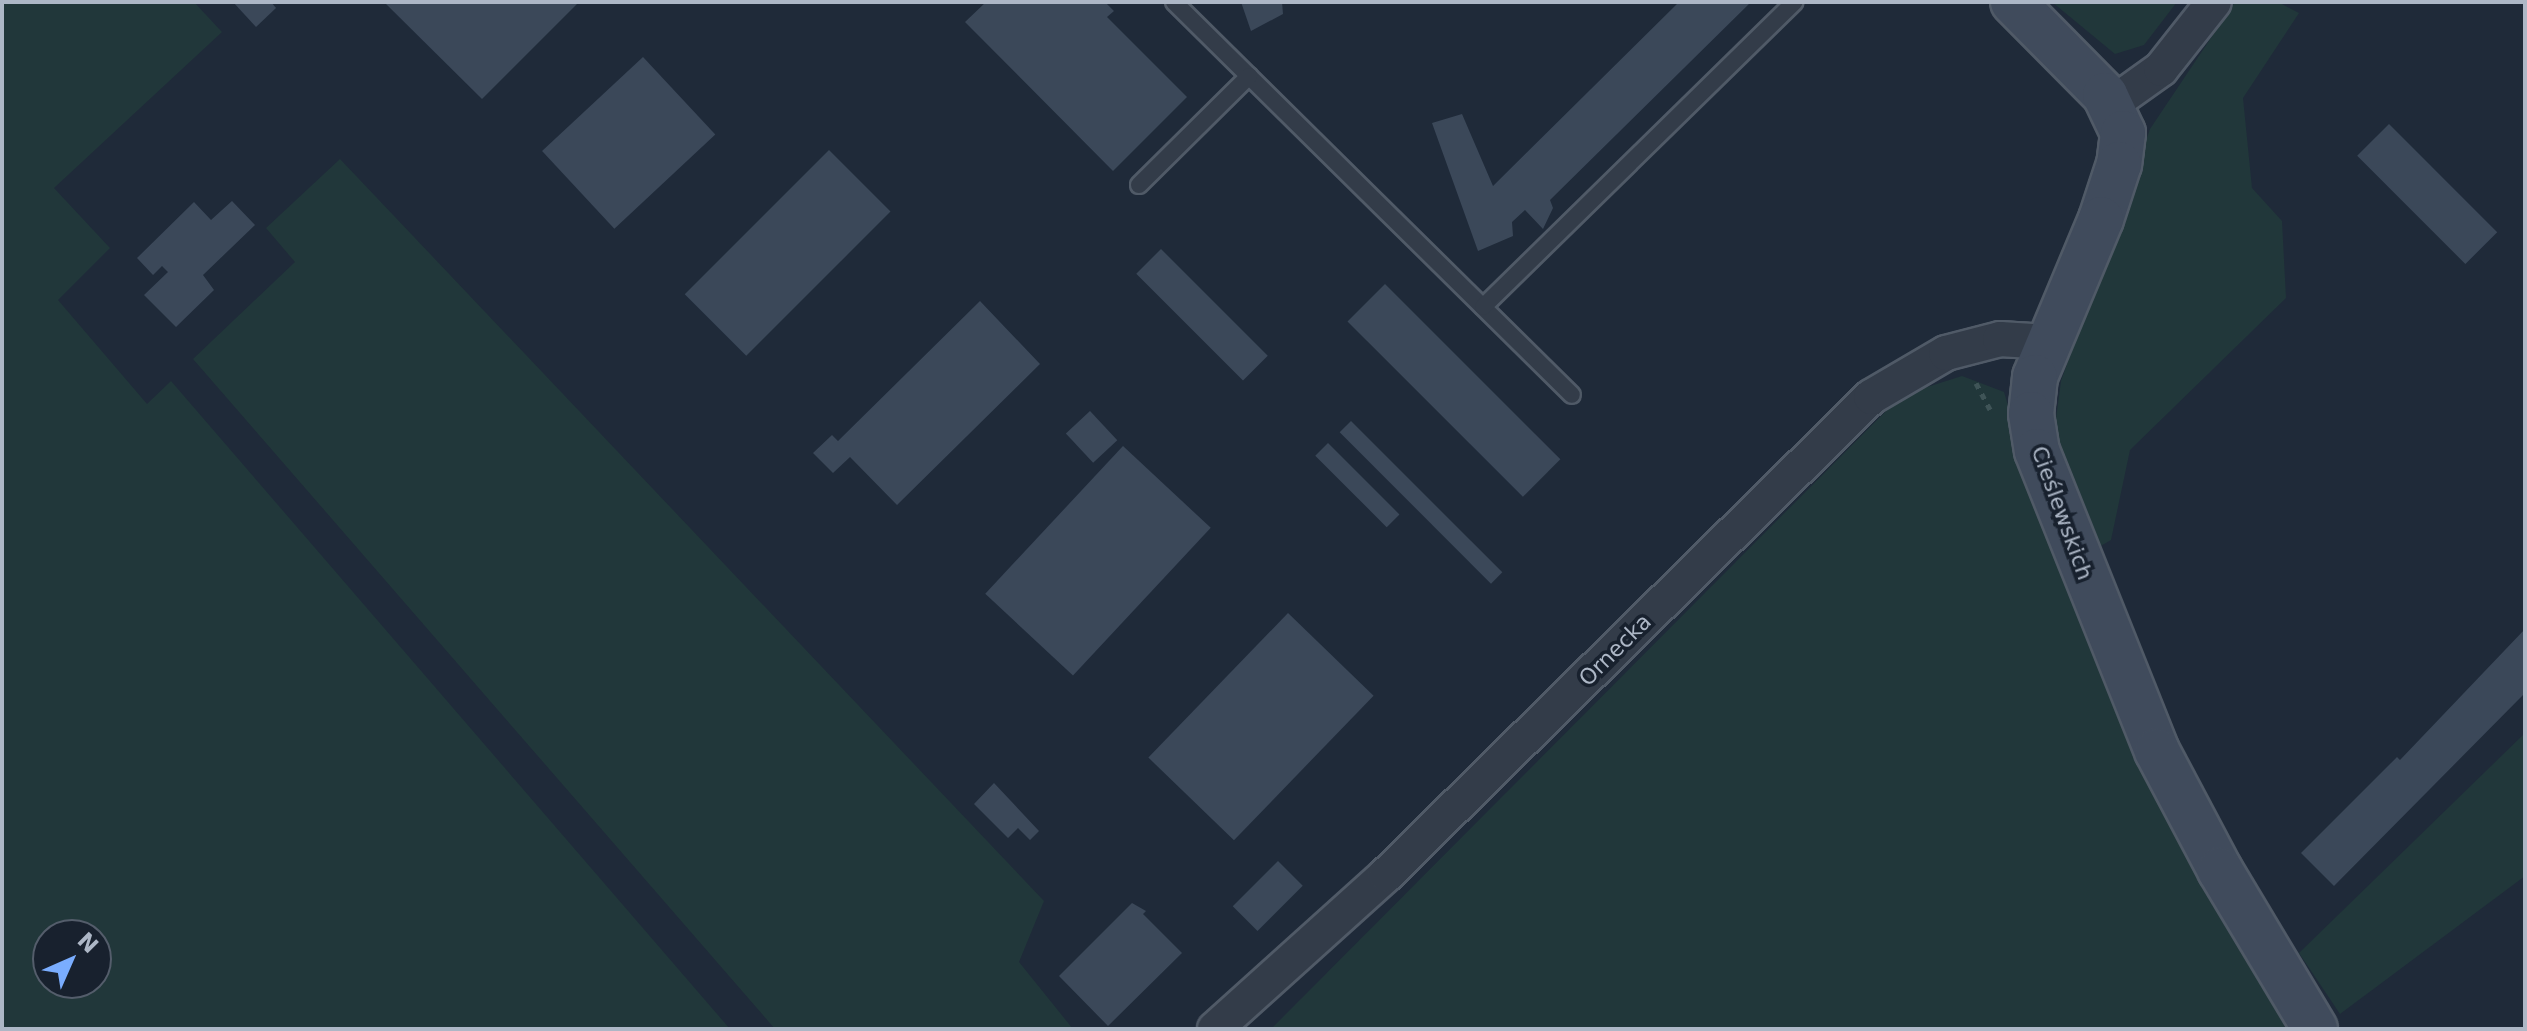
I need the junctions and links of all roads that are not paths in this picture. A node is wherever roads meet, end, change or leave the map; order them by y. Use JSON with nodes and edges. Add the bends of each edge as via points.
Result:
{"nodes":[{"id":1,"x":1174,"y":2,"type":"edge"},
{"id":2,"x":1794,"y":2,"type":"edge"},
{"id":3,"x":2013,"y":2,"type":"edge"},
{"id":4,"x":2214,"y":2,"type":"edge"},
{"id":5,"x":1249,"y":76,"type":"junction"},
{"id":6,"x":2112,"y":104,"type":"junction"},
{"id":7,"x":1139,"y":185,"type":"dead end"},
{"id":8,"x":1483,"y":307,"type":"junction"},
{"id":9,"x":2048,"y":342,"type":"junction"},
{"id":10,"x":1572,"y":395,"type":"dead end"},
{"id":11,"x":1215,"y":1029,"type":"edge"},
{"id":12,"x":2315,"y":1029,"type":"edge"}],
"edges":[{"from":1,"to":5,"type":"lane"},
{"from":2,"to":8,"type":"lane"},
{"from":3,"to":6,"type":"street","name":"Cieślewskich"},
{"from":4,"to":6,"type":"street","via":[[2161,69]]},
{"from":5,"to":7,"type":"lane"},
{"from":5,"to":8,"type":"lane"},
{"from":6,"to":9,"type":"street","name":"Cieślewskich","via":[[2123,133],[2119,164]]},
{"from":8,"to":10,"type":"lane"},
{"from":9,"to":11,"type":"street","name":"Ornecka","via":[[2000,339],[1946,353],[1871,397],[1386,875]]},
{"from":9,"to":12,"type":"street","name":"Cieślewskich","via":[[2035,377],[2031,414],[2062,523],[2157,751],[2220,870]]}]}
